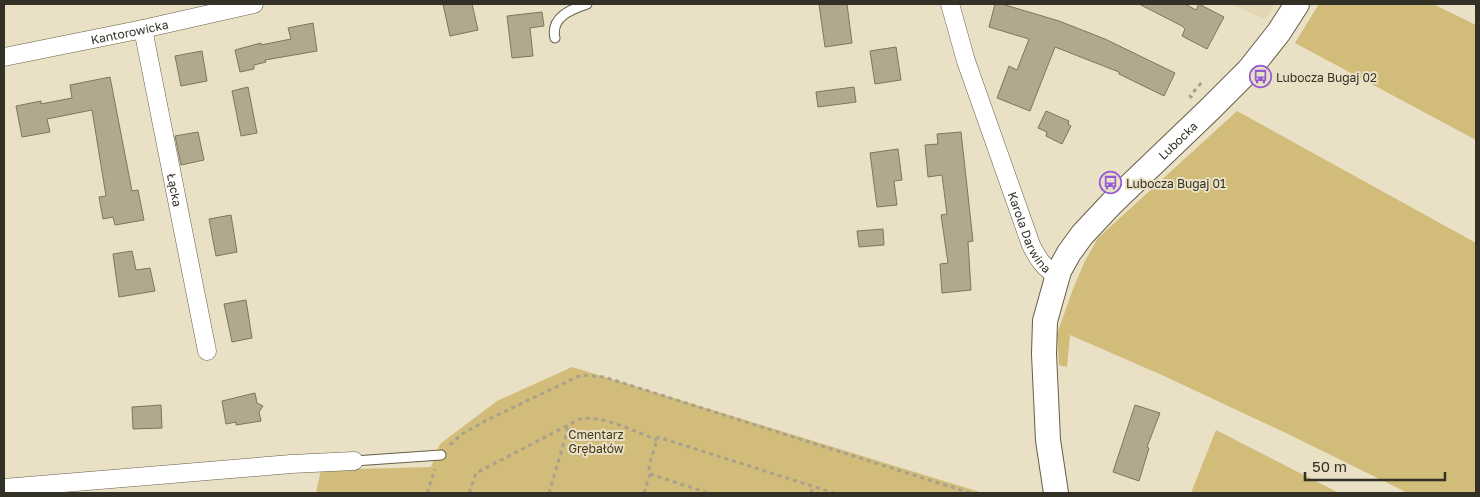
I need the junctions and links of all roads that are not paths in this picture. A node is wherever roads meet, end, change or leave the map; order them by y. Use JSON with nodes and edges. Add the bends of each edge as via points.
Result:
{"nodes":[{"id":1,"x":254,"y":4,"type":"edge"},
{"id":2,"x":588,"y":4,"type":"edge"},
{"id":3,"x":950,"y":4,"type":"edge"},
{"id":4,"x":1297,"y":4,"type":"edge"},
{"id":5,"x":143,"y":29,"type":"junction"},
{"id":6,"x":555,"y":38,"type":"dead end"},
{"id":7,"x":4,"y":57,"type":"edge"},
{"id":8,"x":1057,"y":276,"type":"junction"},
{"id":9,"x":207,"y":351,"type":"dead end"},
{"id":10,"x":440,"y":456,"type":"road end"},
{"id":11,"x":354,"y":461,"type":"joint"},
{"id":12,"x":4,"y":488,"type":"edge"},
{"id":13,"x":1056,"y":493,"type":"edge"}],
"edges":[{"from":1,"to":5,"type":"street","name":"Kantorowicka"},
{"from":2,"to":6,"type":"lane","via":[[569,10],[560,18]]},
{"from":3,"to":8,"type":"street","name":"Karola Darwina","via":[[966,61],[1031,246],[1039,261]]},
{"from":4,"to":8,"type":"street","name":"Lubocka","via":[[1249,70],[1082,235]]},
{"from":5,"to":7,"type":"street","name":"Kantorowicka"},
{"from":5,"to":9,"type":"street","name":"Łącka"},
{"from":8,"to":13,"type":"street","name":"Karola Darwina","via":[[1045,321],[1044,354],[1048,440]]},
{"from":10,"to":11,"type":"lane"},
{"from":11,"to":12,"type":"street"}]}
